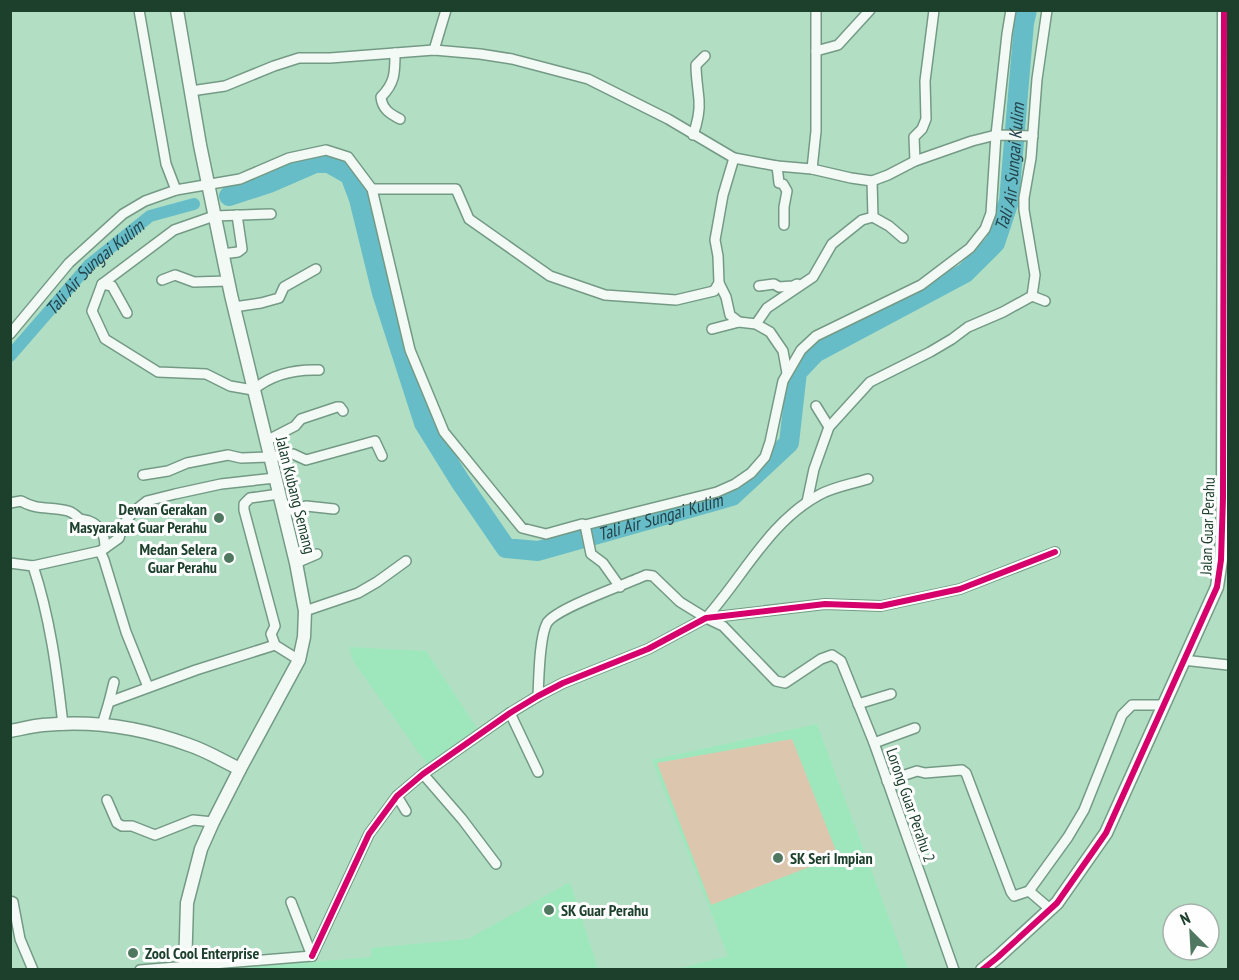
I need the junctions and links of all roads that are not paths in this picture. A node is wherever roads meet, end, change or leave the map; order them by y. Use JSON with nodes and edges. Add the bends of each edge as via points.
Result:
{"nodes":[{"id":1,"x":139,"y":10,"type":"edge"},
{"id":2,"x":177,"y":10,"type":"edge"},
{"id":3,"x":446,"y":10,"type":"edge"},
{"id":4,"x":816,"y":10,"type":"edge"},
{"id":5,"x":870,"y":10,"type":"edge"},
{"id":6,"x":934,"y":10,"type":"edge"},
{"id":7,"x":1011,"y":10,"type":"edge"},
{"id":8,"x":1047,"y":10,"type":"edge"},
{"id":9,"x":1224,"y":10,"type":"edge"},
{"id":10,"x":434,"y":51,"type":"junction"},
{"id":11,"x":816,"y":51,"type":"junction"},
{"id":12,"x":395,"y":53,"type":"junction"},
{"id":13,"x":705,"y":56,"type":"dead end"},
{"id":14,"x":191,"y":92,"type":"junction"},
{"id":15,"x":400,"y":119,"type":"dead end"},
{"id":16,"x":693,"y":135,"type":"junction"},
{"id":17,"x":997,"y":135,"type":"junction"},
{"id":18,"x":1029,"y":136,"type":"junction"},
{"id":19,"x":734,"y":158,"type":"junction"},
{"id":20,"x":915,"y":161,"type":"junction"},
{"id":21,"x":777,"y":166,"type":"junction"},
{"id":22,"x":813,"y":169,"type":"junction"},
{"id":23,"x":872,"y":181,"type":"junction"},
{"id":24,"x":208,"y":185,"type":"junction"},
{"id":25,"x":372,"y":189,"type":"junction"},
{"id":26,"x":176,"y":190,"type":"junction"},
{"id":27,"x":270,"y":214,"type":"dead end"},
{"id":28,"x":237,"y":215,"type":"junction"},
{"id":29,"x":214,"y":216,"type":"junction"},
{"id":30,"x":873,"y":217,"type":"junction"},
{"id":31,"x":784,"y":225,"type":"dead end"},
{"id":32,"x":903,"y":238,"type":"dead end"},
{"id":33,"x":222,"y":254,"type":"junction"},
{"id":34,"x":316,"y":269,"type":"dead end"},
{"id":35,"x":813,"y":277,"type":"junction"},
{"id":36,"x":162,"y":280,"type":"dead end"},
{"id":37,"x":228,"y":281,"type":"junction"},
{"id":38,"x":720,"y":283,"type":"junction"},
{"id":39,"x":102,"y":284,"type":"junction"},
{"id":40,"x":759,"y":286,"type":"dead end"},
{"id":41,"x":1032,"y":296,"type":"junction"},
{"id":42,"x":1045,"y":301,"type":"dead end"},
{"id":43,"x":234,"y":307,"type":"junction"},
{"id":44,"x":127,"y":313,"type":"dead end"},
{"id":45,"x":10,"y":316,"type":"edge"},
{"id":46,"x":739,"y":322,"type":"junction"},
{"id":47,"x":18,"y":324,"type":"junction"},
{"id":48,"x":756,"y":324,"type":"junction"},
{"id":49,"x":712,"y":329,"type":"dead end"},
{"id":50,"x":10,"y":334,"type":"edge"},
{"id":51,"x":318,"y":370,"type":"dead end"},
{"id":52,"x":787,"y":374,"type":"junction"},
{"id":53,"x":253,"y":390,"type":"junction"},
{"id":54,"x":816,"y":406,"type":"dead end"},
{"id":55,"x":343,"y":411,"type":"dead end"},
{"id":56,"x":829,"y":427,"type":"junction"},
{"id":57,"x":266,"y":441,"type":"junction"},
{"id":58,"x":382,"y":456,"type":"dead end"},
{"id":59,"x":270,"y":457,"type":"junction"},
{"id":60,"x":1226,"y":466,"type":"edge"},
{"id":61,"x":143,"y":475,"type":"dead end"},
{"id":62,"x":275,"y":478,"type":"junction"},
{"id":63,"x":868,"y":479,"type":"dead end"},
{"id":64,"x":279,"y":494,"type":"junction"},
{"id":65,"x":807,"y":502,"type":"junction"},
{"id":66,"x":10,"y":503,"type":"edge"},
{"id":67,"x":334,"y":509,"type":"dead end"},
{"id":68,"x":284,"y":512,"type":"junction"},
{"id":69,"x":586,"y":528,"type":"junction"},
{"id":70,"x":102,"y":550,"type":"junction"},
{"id":71,"x":1055,"y":552,"type":"dead end"},
{"id":72,"x":317,"y":554,"type":"dead end"},
{"id":73,"x":406,"y":561,"type":"dead end"},
{"id":74,"x":10,"y":563,"type":"edge"},
{"id":75,"x":296,"y":563,"type":"junction"},
{"id":76,"x":33,"y":566,"type":"junction"},
{"id":77,"x":620,"y":587,"type":"junction"},
{"id":78,"x":305,"y":611,"type":"junction"},
{"id":79,"x":706,"y":618,"type":"junction"},
{"id":80,"x":275,"y":645,"type":"junction"},
{"id":81,"x":299,"y":660,"type":"junction"},
{"id":82,"x":1183,"y":660,"type":"junction"},
{"id":83,"x":1228,"y":665,"type":"edge"},
{"id":84,"x":114,"y":682,"type":"dead end"},
{"id":85,"x":148,"y":687,"type":"junction"},
{"id":86,"x":891,"y":694,"type":"dead end"},
{"id":87,"x":538,"y":696,"type":"junction"},
{"id":88,"x":109,"y":702,"type":"junction"},
{"id":89,"x":858,"y":704,"type":"junction"},
{"id":90,"x":1163,"y":705,"type":"junction"},
{"id":91,"x":510,"y":713,"type":"junction"},
{"id":92,"x":63,"y":725,"type":"junction"},
{"id":93,"x":102,"y":725,"type":"junction"},
{"id":94,"x":915,"y":728,"type":"dead end"},
{"id":95,"x":10,"y":731,"type":"edge"},
{"id":96,"x":873,"y":743,"type":"junction"},
{"id":97,"x":240,"y":769,"type":"junction"},
{"id":98,"x":538,"y":772,"type":"dead end"},
{"id":99,"x":423,"y":774,"type":"junction"},
{"id":100,"x":887,"y":781,"type":"junction"},
{"id":101,"x":397,"y":796,"type":"junction"},
{"id":102,"x":107,"y":800,"type":"dead end"},
{"id":103,"x":406,"y":811,"type":"dead end"},
{"id":104,"x":213,"y":822,"type":"junction"},
{"id":105,"x":496,"y":864,"type":"dead end"},
{"id":106,"x":1029,"y":891,"type":"junction"},
{"id":107,"x":10,"y":901,"type":"edge"},
{"id":108,"x":291,"y":902,"type":"dead end"},
{"id":109,"x":1050,"y":909,"type":"junction"},
{"id":110,"x":312,"y":956,"type":"junction"},
{"id":111,"x":185,"y":968,"type":"edge"},
{"id":112,"x":33,"y":969,"type":"edge"},
{"id":113,"x":140,"y":969,"type":"edge"},
{"id":114,"x":954,"y":969,"type":"edge"},
{"id":115,"x":982,"y":969,"type":"edge"}],
"edges":[{"from":1,"to":26,"type":"street","via":[[166,164]]},
{"from":2,"to":14,"type":"street","name":"Jalan Kubang Semang"},
{"from":3,"to":10,"type":"street"},
{"from":4,"to":11,"type":"street"},
{"from":5,"to":11,"type":"street","via":[[838,45]]},
{"from":6,"to":20,"type":"street","via":[[925,81],[926,119],[914,137]]},
{"from":7,"to":17,"type":"street"},
{"from":8,"to":18,"type":"street"},
{"from":9,"to":60,"type":"street","name":"Jalan Guar Perahu"},
{"from":10,"to":12,"type":"street"},
{"from":10,"to":16,"type":"street","via":[[512,59],[588,79]]},
{"from":11,"to":22,"type":"street"},
{"from":12,"to":14,"type":"street","via":[[299,58],[225,86]]},
{"from":12,"to":15,"type":"street","via":[[391,87],[381,97],[381,105]]},
{"from":13,"to":16,"type":"street","via":[[696,64],[699,101]]},
{"from":14,"to":24,"type":"street","name":"Jalan Kubang Semang"},
{"from":16,"to":19,"type":"street"},
{"from":17,"to":18,"type":"street"},
{"from":17,"to":20,"type":"street"},
{"from":17,"to":52,"type":"street","via":[[991,213],[986,229],[970,248],[921,285],[816,336],[801,350]]},
{"from":18,"to":41,"type":"street","via":[[1024,210],[1035,275]]},
{"from":19,"to":21,"type":"street"},
{"from":19,"to":38,"type":"street","via":[[715,240]]},
{"from":20,"to":23,"type":"street"},
{"from":21,"to":22,"type":"street"},
{"from":21,"to":31,"type":"street","via":[[778,183],[787,191]]},
{"from":22,"to":23,"type":"street"},
{"from":23,"to":30,"type":"street"},
{"from":24,"to":25,"type":"street","via":[[240,179],[289,158],[326,150],[348,157]]},
{"from":24,"to":26,"type":"street"},
{"from":24,"to":29,"type":"street","name":"Jalan Kubang Semang"},
{"from":25,"to":38,"type":"street","via":[[456,189],[470,219],[498,241],[550,276],[605,295],[676,300],[714,291]]},
{"from":25,"to":69,"type":"street","via":[[410,350],[444,432],[522,528],[546,534],[582,524]]},
{"from":26,"to":47,"type":"street","via":[[123,214],[69,263]]},
{"from":27,"to":28,"type":"street"},
{"from":28,"to":29,"type":"street"},
{"from":28,"to":33,"type":"street","via":[[242,249]]},
{"from":29,"to":33,"type":"street","name":"Jalan Kubang Semang"},
{"from":29,"to":39,"type":"street","via":[[174,230]]},
{"from":30,"to":32,"type":"street"},
{"from":30,"to":35,"type":"street","via":[[862,220],[832,244]]},
{"from":33,"to":37,"type":"street","name":"Jalan Kubang Semang"},
{"from":34,"to":43,"type":"street","via":[[284,287],[279,298]]},
{"from":35,"to":40,"type":"street","via":[[793,286]]},
{"from":35,"to":48,"type":"street","via":[[767,308]]},
{"from":36,"to":37,"type":"street","via":[[176,275],[194,282]]},
{"from":37,"to":43,"type":"street","name":"Jalan Kubang Semang"},
{"from":38,"to":46,"type":"street","via":[[730,315]]},
{"from":39,"to":44,"type":"street","via":[[112,286]]},
{"from":39,"to":53,"type":"street","via":[[92,311],[105,339],[158,372],[206,374],[230,386]]},
{"from":41,"to":42,"type":"street"},
{"from":41,"to":56,"type":"street","via":[[870,382]]},
{"from":43,"to":53,"type":"street","name":"Jalan Kubang Semang"},
{"from":45,"to":47,"type":"street"},
{"from":46,"to":48,"type":"street"},
{"from":46,"to":49,"type":"street"},
{"from":47,"to":50,"type":"street"},
{"from":48,"to":52,"type":"street","via":[[770,332],[783,351]]},
{"from":51,"to":53,"type":"street","via":[[284,374]]},
{"from":52,"to":69,"type":"street","via":[[765,457],[751,473],[717,492]]},
{"from":53,"to":57,"type":"street","name":"Jalan Kubang Semang"},
{"from":54,"to":56,"type":"street"},
{"from":55,"to":57,"type":"street","via":[[337,407],[311,415]]},
{"from":56,"to":65,"type":"street"},
{"from":57,"to":59,"type":"street","name":"Jalan Kubang Semang"},
{"from":58,"to":59,"type":"street","via":[[375,441],[306,460],[294,454]]},
{"from":59,"to":61,"type":"street","via":[[228,455]]},
{"from":59,"to":62,"type":"street","name":"Jalan Kubang Semang"},
{"from":60,"to":82,"type":"street","name":"Jalan Guar Perahu","via":[[1217,587]]},
{"from":62,"to":64,"type":"street","name":"Jalan Kubang Semang"},
{"from":62,"to":70,"type":"street","via":[[221,484],[147,501],[123,525],[119,538]]},
{"from":63,"to":65,"type":"street"},
{"from":64,"to":68,"type":"street","name":"Jalan Kubang Semang"},
{"from":64,"to":80,"type":"street","via":[[250,498],[243,504],[275,626],[271,634]]},
{"from":65,"to":79,"type":"street","via":[[784,520]]},
{"from":66,"to":70,"type":"street","via":[[21,501],[32,507],[70,511],[92,522],[104,536]]},
{"from":67,"to":68,"type":"street","via":[[306,506]]},
{"from":68,"to":75,"type":"street","name":"Jalan Kubang Semang"},
{"from":69,"to":77,"type":"street","via":[[591,554],[603,563]]},
{"from":70,"to":76,"type":"street"},
{"from":70,"to":85,"type":"street","via":[[126,632]]},
{"from":71,"to":79,"type":"street","via":[[960,589],[880,606],[825,604]]},
{"from":72,"to":75,"type":"street"},
{"from":73,"to":78,"type":"street","via":[[358,593]]},
{"from":74,"to":76,"type":"street"},
{"from":75,"to":78,"type":"street","name":"Jalan Kubang Semang"},
{"from":76,"to":92,"type":"street","via":[[58,675]]},
{"from":77,"to":79,"type":"street","via":[[646,575],[653,576],[680,602]]},
{"from":77,"to":87,"type":"street","via":[[567,607],[548,622],[542,639]]},
{"from":78,"to":81,"type":"street","name":"Jalan Kubang Semang"},
{"from":79,"to":87,"type":"street","via":[[648,649]]},
{"from":79,"to":89,"type":"street","name":"Lorong Guar Perahu 2","via":[[723,626],[776,681],[784,683],[832,655],[841,661]]},
{"from":80,"to":81,"type":"street"},
{"from":80,"to":85,"type":"street"},
{"from":81,"to":97,"type":"street","name":"Jalan Kubang Semang"},
{"from":82,"to":83,"type":"street"},
{"from":82,"to":90,"type":"street","name":"Jalan Guar Perahu"},
{"from":84,"to":88,"type":"street"},
{"from":85,"to":88,"type":"street"},
{"from":86,"to":89,"type":"street"},
{"from":87,"to":91,"type":"street"},
{"from":88,"to":93,"type":"street"},
{"from":89,"to":96,"type":"street","name":"Lorong Guar Perahu 2"},
{"from":90,"to":106,"type":"street","via":[[1132,705],[1122,715],[1084,810]]},
{"from":90,"to":109,"type":"street","name":"Jalan Guar Perahu","via":[[1106,833]]},
{"from":91,"to":98,"type":"street"},
{"from":91,"to":99,"type":"street"},
{"from":92,"to":93,"type":"street"},
{"from":92,"to":95,"type":"street"},
{"from":93,"to":97,"type":"street","via":[[147,731],[192,745]]},
{"from":94,"to":96,"type":"street"},
{"from":96,"to":100,"type":"street","name":"Lorong Guar Perahu 2"},
{"from":97,"to":104,"type":"street","name":"Jalan Kubang Semang"},
{"from":99,"to":101,"type":"street"},
{"from":99,"to":105,"type":"street"},
{"from":100,"to":106,"type":"street","via":[[917,771],[966,773],[1011,892],[1014,896]]},
{"from":100,"to":114,"type":"street","name":"Lorong Guar Perahu 2"},
{"from":101,"to":103,"type":"street"},
{"from":101,"to":110,"type":"street","via":[[369,834]]},
{"from":102,"to":104,"type":"street","via":[[117,823],[155,835],[193,820]]},
{"from":104,"to":111,"type":"street","name":"Jalan Kubang Semang","via":[[201,849],[187,903]]},
{"from":106,"to":109,"type":"street"},
{"from":107,"to":112,"type":"street"},
{"from":108,"to":110,"type":"street"},
{"from":109,"to":115,"type":"street","name":"Jalan Guar Perahu"},
{"from":110,"to":111,"type":"street"},
{"from":111,"to":113,"type":"street"}]}
